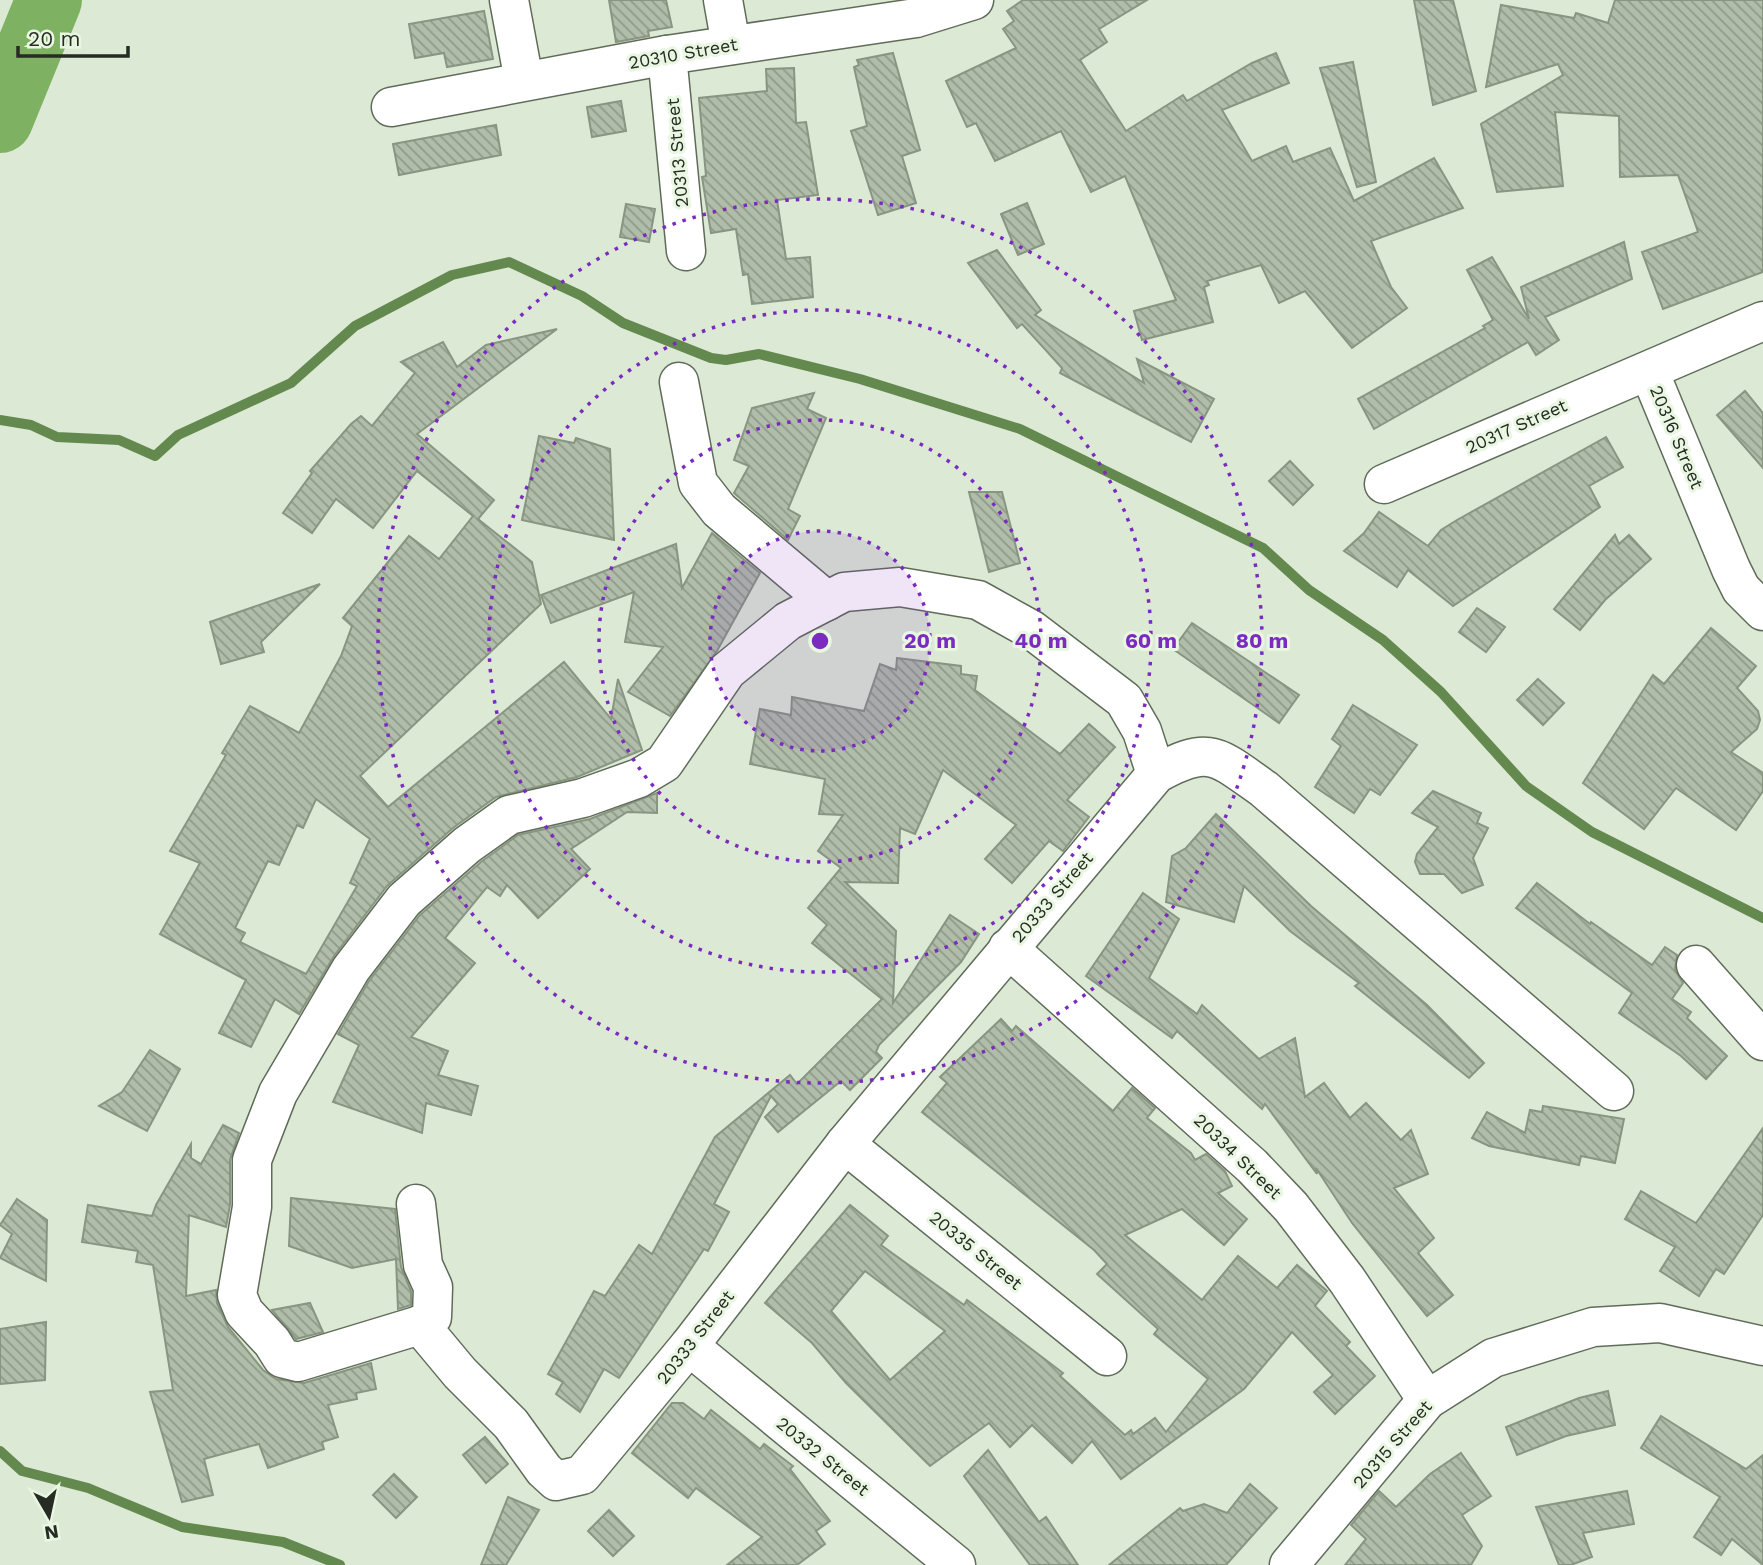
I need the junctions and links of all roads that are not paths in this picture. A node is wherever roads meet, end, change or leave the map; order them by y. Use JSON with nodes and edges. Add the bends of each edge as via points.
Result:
{"nodes":[{"id":1,"x":509,"y":0,"type":"edge"},
{"id":2,"x":723,"y":0,"type":"edge"},
{"id":3,"x":974,"y":0,"type":"edge"},
{"id":4,"x":731,"y":45,"type":"junction"},
{"id":5,"x":667,"y":55,"type":"junction"},
{"id":6,"x":524,"y":81,"type":"junction"},
{"id":7,"x":391,"y":107,"type":"dead end"},
{"id":8,"x":686,"y":251,"type":"dead end"},
{"id":9,"x":1763,"y":321,"type":"edge"},
{"id":10,"x":1649,"y":371,"type":"junction"},
{"id":11,"x":680,"y":382,"type":"dead end"},
{"id":12,"x":1384,"y":484,"type":"dead end"},
{"id":13,"x":827,"y":601,"type":"junction"},
{"id":14,"x":1763,"y":611,"type":"edge"},
{"id":15,"x":1156,"y":774,"type":"junction"},
{"id":16,"x":1008,"y":948,"type":"junction"},
{"id":17,"x":1696,"y":964,"type":"dead end"},
{"id":18,"x":1763,"y":1041,"type":"edge"},
{"id":19,"x":1614,"y":1091,"type":"dead end"},
{"id":20,"x":845,"y":1144,"type":"junction"},
{"id":21,"x":416,"y":1204,"type":"dead end"},
{"id":22,"x":420,"y":1325,"type":"junction"},
{"id":23,"x":689,"y":1346,"type":"junction"},
{"id":24,"x":1763,"y":1346,"type":"edge"},
{"id":25,"x":1107,"y":1356,"type":"dead end"},
{"id":26,"x":1427,"y":1400,"type":"junction"},
{"id":27,"x":956,"y":1565,"type":"edge"},
{"id":28,"x":1289,"y":1565,"type":"edge"}],
"edges":[{"from":1,"to":6,"type":"street"},
{"from":2,"to":4,"type":"street"},
{"from":3,"to":4,"type":"street","name":"20310 Street","via":[[916,18]]},
{"from":4,"to":5,"type":"street","name":"20310 Street"},
{"from":5,"to":6,"type":"street","name":"20310 Street"},
{"from":5,"to":8,"type":"street","name":"20313 Street"},
{"from":6,"to":7,"type":"street","name":"20310 Street"},
{"from":9,"to":10,"type":"street","name":"20316 Street"},
{"from":10,"to":12,"type":"street","name":"20317 Street"},
{"from":10,"to":14,"type":"street","name":"20316 Street","via":[[1731,569],[1741,589]]},
{"from":11,"to":13,"type":"street","via":[[698,483],[719,510]]},
{"from":13,"to":15,"type":"street","via":[[844,592],[900,587],[978,600],[1032,630],[1124,700],[1142,731]]},
{"from":13,"to":22,"type":"street","via":[[788,621],[727,671],[664,763],[639,778],[583,798],[509,816],[467,845],[404,900],[351,969],[278,1093],[252,1160],[252,1207],[237,1295],[244,1312],[282,1358],[299,1363]]},
{"from":15,"to":16,"type":"street","name":"20333 Street"},
{"from":15,"to":19,"type":"street","name":"20333 Street","via":[[1185,758],[1202,757],[1223,761],[1264,789]]},
{"from":16,"to":20,"type":"street","name":"20333 Street"},
{"from":16,"to":26,"type":"street","name":"20334 Street","via":[[1252,1166],[1291,1207],[1347,1279]]},
{"from":17,"to":18,"type":"street"},
{"from":20,"to":23,"type":"street","name":"20333 Street"},
{"from":20,"to":25,"type":"street","name":"20335 Street"},
{"from":21,"to":22,"type":"street","via":[[423,1265],[433,1287],[432,1317]]},
{"from":22,"to":23,"type":"street","name":"20333 Street","via":[[511,1424],[556,1481],[582,1475]]},
{"from":23,"to":27,"type":"street","name":"20332 Street"},
{"from":24,"to":26,"type":"street","name":"20315 Street","via":[[1660,1324],[1593,1327],[1493,1358]]},
{"from":26,"to":28,"type":"street","name":"20315 Street"}]}
